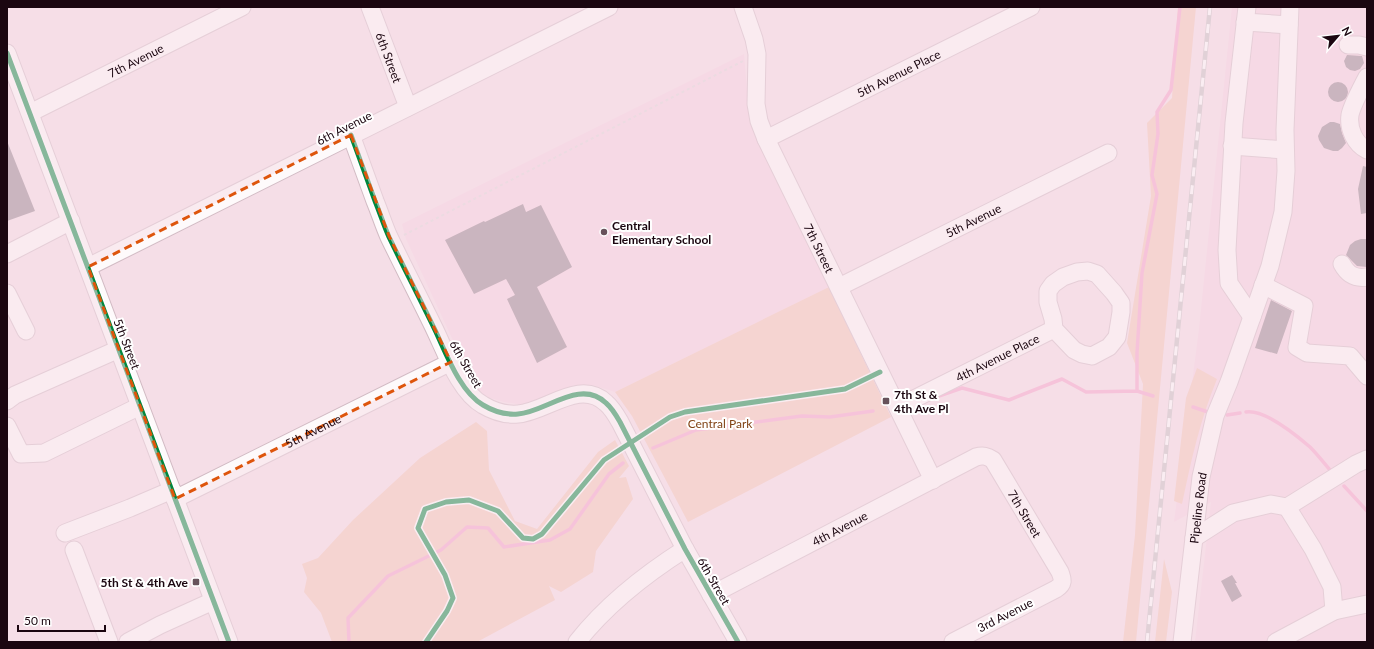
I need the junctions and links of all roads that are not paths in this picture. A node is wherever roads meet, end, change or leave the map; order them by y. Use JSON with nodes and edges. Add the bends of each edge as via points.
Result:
{"nodes":[{"id":1,"x":242,"y":7,"type":"edge"},
{"id":2,"x":370,"y":7,"type":"edge"},
{"id":3,"x":608,"y":7,"type":"edge"},
{"id":4,"x":743,"y":7,"type":"edge"},
{"id":5,"x":1031,"y":7,"type":"edge"},
{"id":6,"x":1290,"y":7,"type":"edge"},
{"id":7,"x":1246,"y":15,"type":"edge"},
{"id":8,"x":1289,"y":25,"type":"junction"},
{"id":9,"x":1348,"y":45,"type":"dead end"},
{"id":10,"x":1367,"y":47,"type":"edge"},
{"id":11,"x":7,"y":53,"type":"edge"},
{"id":12,"x":1367,"y":77,"type":"edge"},
{"id":13,"x":408,"y":107,"type":"junction"},
{"id":14,"x":30,"y":114,"type":"junction"},
{"id":15,"x":351,"y":135,"type":"junction"},
{"id":16,"x":766,"y":138,"type":"junction"},
{"id":17,"x":1232,"y":146,"type":"junction"},
{"id":18,"x":1286,"y":150,"type":"junction"},
{"id":19,"x":1367,"y":150,"type":"edge"},
{"id":20,"x":1108,"y":153,"type":"dead end"},
{"id":21,"x":71,"y":221,"type":"junction"},
{"id":22,"x":7,"y":254,"type":"edge"},
{"id":23,"x":1342,"y":264,"type":"dead end"},
{"id":24,"x":88,"y":267,"type":"junction"},
{"id":25,"x":1367,"y":277,"type":"edge"},
{"id":26,"x":1263,"y":285,"type":"junction"},
{"id":27,"x":839,"y":287,"type":"junction"},
{"id":28,"x":7,"y":293,"type":"edge"},
{"id":29,"x":1252,"y":318,"type":"junction"},
{"id":30,"x":1054,"y":329,"type":"junction"},
{"id":31,"x":26,"y":331,"type":"dead end"},
{"id":32,"x":119,"y":349,"type":"junction"},
{"id":33,"x":451,"y":362,"type":"junction"},
{"id":34,"x":1367,"y":376,"type":"edge"},
{"id":35,"x":11,"y":398,"type":"edge"},
{"id":36,"x":140,"y":406,"type":"junction"},
{"id":37,"x":898,"y":407,"type":"junction"},
{"id":38,"x":7,"y":426,"type":"edge"},
{"id":39,"x":1367,"y":459,"type":"edge"},
{"id":40,"x":969,"y":460,"type":"joint"},
{"id":41,"x":933,"y":480,"type":"junction"},
{"id":42,"x":174,"y":494,"type":"junction"},
{"id":43,"x":1287,"y":507,"type":"junction"},
{"id":44,"x":65,"y":533,"type":"dead end"},
{"id":45,"x":1194,"y":538,"type":"junction"},
{"id":46,"x":685,"y":549,"type":"junction"},
{"id":47,"x":74,"y":550,"type":"dead end"},
{"id":48,"x":1056,"y":589,"type":"joint"},
{"id":49,"x":711,"y":595,"type":"junction"},
{"id":50,"x":213,"y":601,"type":"junction"},
{"id":51,"x":1367,"y":604,"type":"edge"},
{"id":52,"x":1334,"y":611,"type":"junction"},
{"id":53,"x":109,"y":642,"type":"edge"},
{"id":54,"x":128,"y":642,"type":"edge"},
{"id":55,"x":229,"y":642,"type":"edge"},
{"id":56,"x":577,"y":642,"type":"edge"},
{"id":57,"x":738,"y":642,"type":"edge"},
{"id":58,"x":954,"y":642,"type":"edge"},
{"id":59,"x":1182,"y":642,"type":"edge"},
{"id":60,"x":1276,"y":642,"type":"edge"}],
"edges":[{"from":1,"to":14,"type":"street","name":"7th Avenue"},
{"from":2,"to":13,"type":"street","name":"6th Street"},
{"from":3,"to":13,"type":"street","name":"6th Avenue"},
{"from":4,"to":16,"type":"street","name":"7th Street","via":[[757,54],[756,104],[759,122]]},
{"from":5,"to":16,"type":"street","name":"5th Avenue Place"},
{"from":6,"to":8,"type":"street","name":"Pipeline Road"},
{"from":7,"to":8,"type":"street"},
{"from":7,"to":17,"type":"street"},
{"from":8,"to":18,"type":"street","name":"Pipeline Road"},
{"from":9,"to":10,"type":"street"},
{"from":11,"to":14,"type":"street","name":"5th Street"},
{"from":12,"to":19,"type":"street","via":[[1350,115],[1350,130],[1360,146]]},
{"from":13,"to":15,"type":"street","name":"6th Avenue"},
{"from":14,"to":21,"type":"street","name":"5th Street"},
{"from":15,"to":24,"type":"street","name":"6th Avenue"},
{"from":15,"to":33,"type":"street","name":"6th Street","via":[[391,241]]},
{"from":16,"to":27,"type":"street","name":"7th Street"},
{"from":17,"to":18,"type":"street"},
{"from":17,"to":29,"type":"street","via":[[1227,250],[1229,283]]},
{"from":18,"to":26,"type":"street","name":"Pipeline Road","via":[[1283,212]]},
{"from":20,"to":27,"type":"street","name":"5th Avenue"},
{"from":21,"to":22,"type":"street"},
{"from":21,"to":24,"type":"street","name":"5th Street"},
{"from":23,"to":25,"type":"street","via":[[1350,275],[1357,278]]},
{"from":24,"to":32,"type":"street","name":"5th Street"},
{"from":26,"to":29,"type":"street","name":"Pipeline Road"},
{"from":26,"to":34,"type":"street","via":[[1304,306],[1297,347],[1307,353],[1350,356]]},
{"from":27,"to":37,"type":"street","name":"7th Street"},
{"from":28,"to":31,"type":"street"},
{"from":29,"to":45,"type":"street","name":"Pipeline Road","via":[[1215,416],[1201,477]]},
{"from":30,"to":30,"type":"street","via":[[1048,291],[1063,277],[1088,271],[1097,274],[1121,303],[1117,337],[1109,347],[1092,356],[1074,350]]},
{"from":30,"to":37,"type":"street","name":"4th Avenue Place"},
{"from":32,"to":35,"type":"street"},
{"from":32,"to":36,"type":"street","name":"5th Street"},
{"from":33,"to":42,"type":"street","name":"5th Avenue"},
{"from":33,"to":46,"type":"street","name":"6th Street","via":[[472,396],[492,410],[518,414],[529,412],[576,394],[587,394],[605,402],[620,422]]},
{"from":36,"to":38,"type":"street","via":[[44,453],[21,454]]},
{"from":36,"to":42,"type":"street","name":"5th Street"},
{"from":37,"to":41,"type":"street","name":"7th Street"},
{"from":39,"to":43,"type":"street"},
{"from":40,"to":41,"type":"street","name":"4th Avenue"},
{"from":40,"to":48,"type":"street","name":"7th Street","via":[[987,456],[993,460],[1060,572],[1063,580]]},
{"from":41,"to":49,"type":"street","name":"4th Avenue"},
{"from":42,"to":44,"type":"street","name":"5th Avenue"},
{"from":42,"to":50,"type":"street","name":"5th Street"},
{"from":43,"to":45,"type":"street","via":[[1271,504],[1233,513]]},
{"from":43,"to":52,"type":"street","via":[[1313,549],[1332,587]]},
{"from":45,"to":59,"type":"street","name":"Pipeline Road"},
{"from":46,"to":49,"type":"street","name":"6th Street"},
{"from":46,"to":56,"type":"street","via":[[658,566],[613,601]]},
{"from":47,"to":53,"type":"street"},
{"from":48,"to":58,"type":"street","name":"3rd Avenue"},
{"from":49,"to":57,"type":"street","name":"6th Street"},
{"from":50,"to":54,"type":"street"},
{"from":50,"to":55,"type":"street","name":"5th Street"},
{"from":51,"to":52,"type":"street"},
{"from":52,"to":60,"type":"street"}]}
